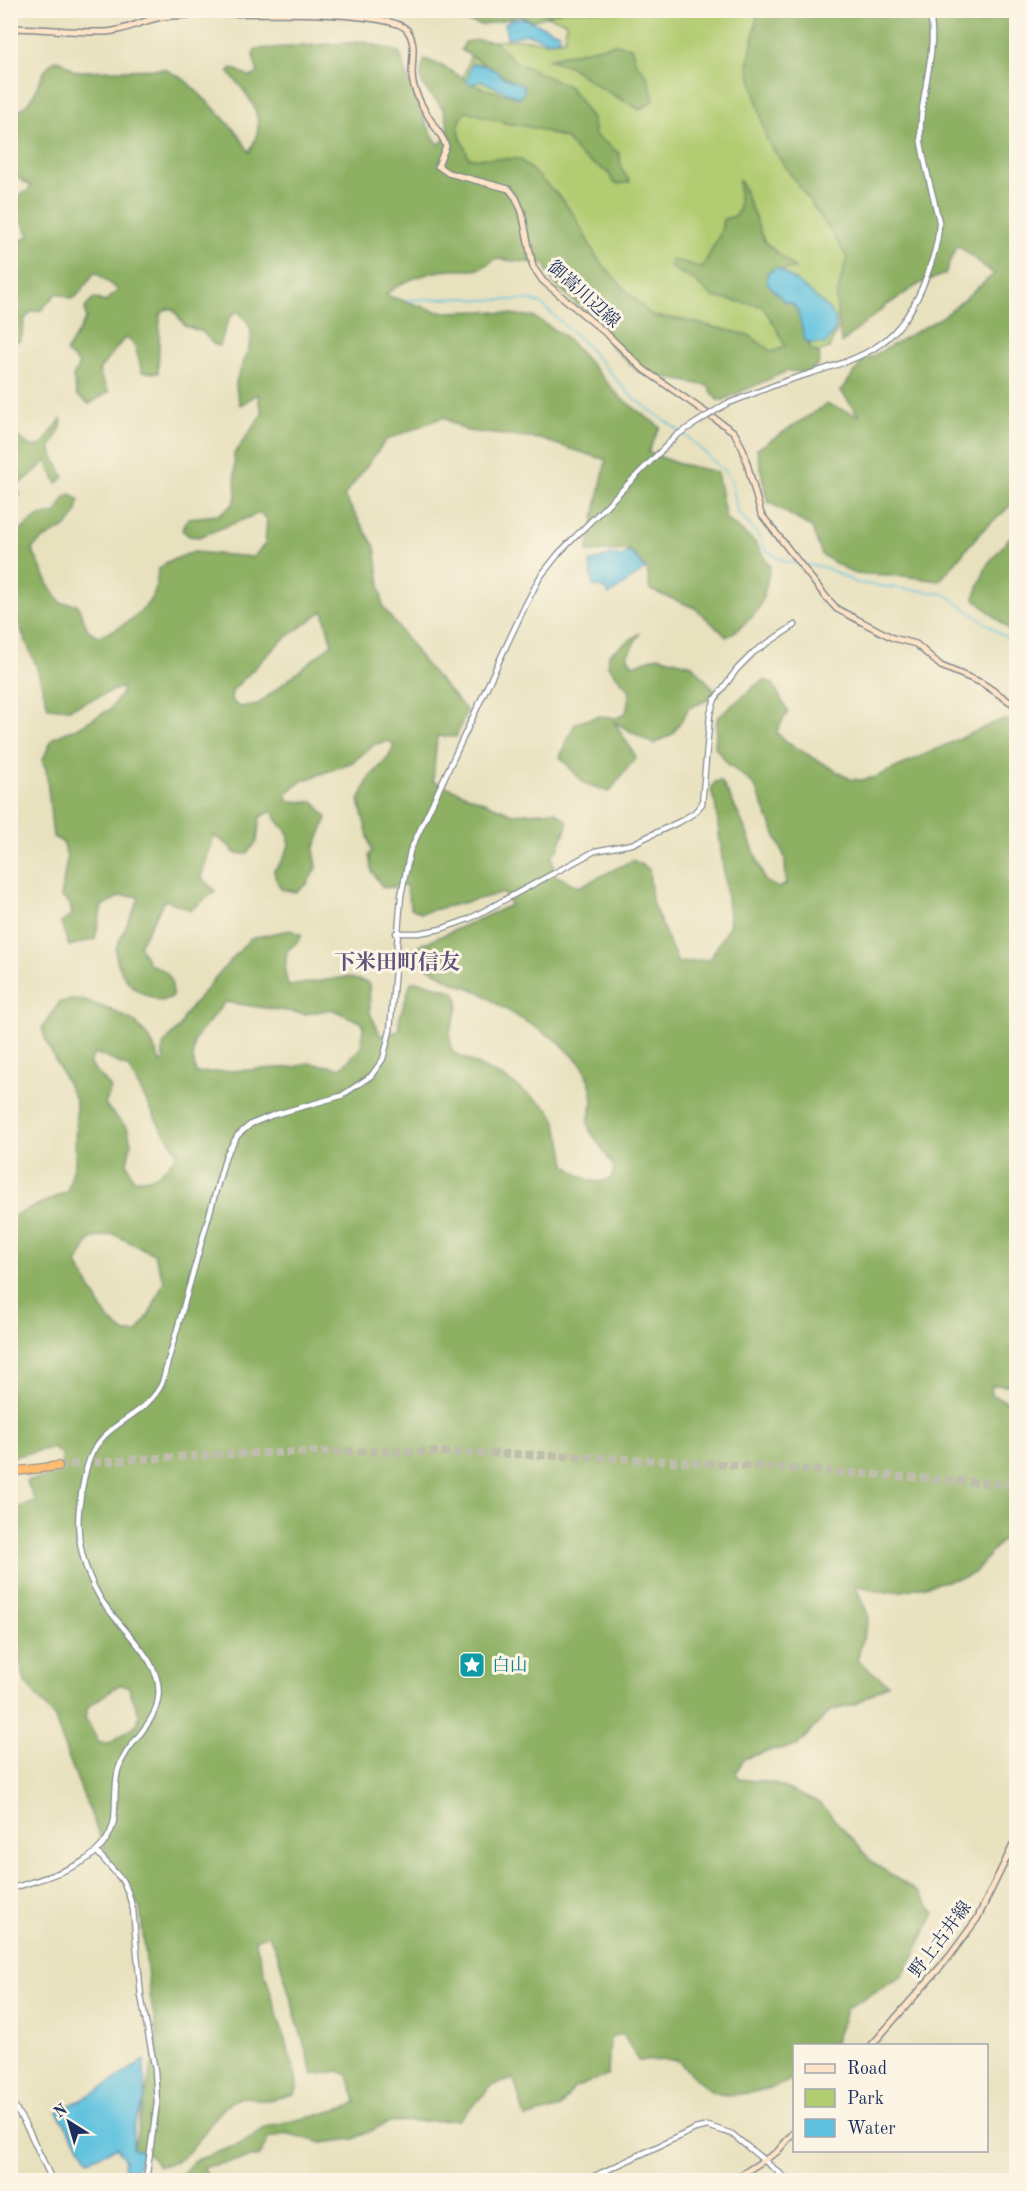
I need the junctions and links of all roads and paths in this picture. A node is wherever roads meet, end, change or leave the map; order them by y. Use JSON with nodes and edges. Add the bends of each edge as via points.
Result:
{"nodes":[{"id":1,"x":929,"y":10,"type":"edge"},
{"id":2,"x":10,"y":28,"type":"edge"},
{"id":3,"x":795,"y":625,"type":"dead end"},
{"id":4,"x":1017,"y":706,"type":"edge"},
{"id":5,"x":396,"y":933,"type":"junction"},
{"id":6,"x":58,"y":1466,"type":"tunnel mouth"},
{"id":7,"x":13,"y":1472,"type":"edge"},
{"id":8,"x":1017,"y":1839,"type":"edge"},
{"id":9,"x":97,"y":1852,"type":"junction"},
{"id":10,"x":10,"y":1889,"type":"edge"},
{"id":11,"x":873,"y":2044,"type":"edge"},
{"id":12,"x":10,"y":2099,"type":"edge"},
{"id":13,"x":793,"y":2134,"type":"edge"},
{"id":14,"x":765,"y":2161,"type":"junction"},
{"id":15,"x":52,"y":2181,"type":"edge"},
{"id":16,"x":146,"y":2181,"type":"edge"},
{"id":17,"x":586,"y":2181,"type":"edge"},
{"id":18,"x":733,"y":2181,"type":"edge"},
{"id":19,"x":788,"y":2181,"type":"edge"}],
"edges":[{"from":1,"to":5,"type":"street","bridge":true,"via":[[931,44],[921,110],[921,141],[939,221],[932,262],[919,299],[894,332],[867,353],[726,404],[678,435],[540,577],[410,851]]},
{"from":2,"to":4,"type":"main road","name":"御嵩川辺線","via":[[106,32],[162,17],[261,13],[322,14],[402,25],[411,37],[414,51],[411,74],[416,92],[446,146],[438,166],[459,177],[509,189],[522,212],[533,267],[543,281],[643,369],[734,432],[743,449],[761,514],[826,597],[837,609],[893,638],[916,644],[941,666],[982,683]]},
{"from":3,"to":5,"type":"street","via":[[754,652],[715,699],[710,714],[702,804],[694,813],[632,844],[579,858],[469,919],[441,929]]},
{"from":5,"to":9,"type":"street","via":[[390,1031],[384,1059],[371,1076],[341,1096],[259,1120],[232,1143],[162,1383],[150,1402],[99,1442],[89,1460],[78,1523],[86,1569],[99,1598],[154,1668],[159,1692],[156,1709],[123,1758],[111,1830]]},
{"from":6,"to":7,"type":"highway"},
{"from":8,"to":11,"type":"main road","name":"野上古井線","via":[[977,1919]]},
{"from":9,"to":10,"type":"street","via":[[72,1866]]},
{"from":9,"to":16,"type":"street","via":[[122,1880],[133,1910],[141,1996],[155,2070],[156,2103]]},
{"from":12,"to":15,"type":"street"},
{"from":13,"to":14,"type":"main road"},
{"from":14,"to":17,"type":"street","via":[[732,2134],[708,2126]]},
{"from":14,"to":18,"type":"main road"},
{"from":14,"to":19,"type":"street"}]}
